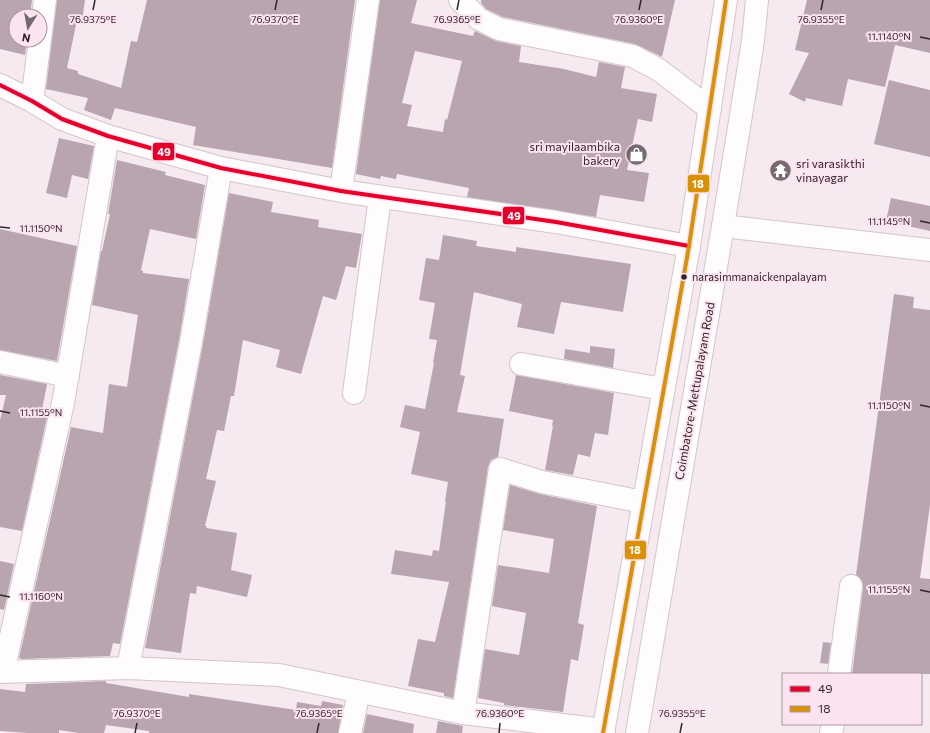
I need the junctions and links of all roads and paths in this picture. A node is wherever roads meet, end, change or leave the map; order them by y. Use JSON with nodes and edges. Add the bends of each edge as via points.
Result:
{"nodes":[{"id":1,"x":45,"y":0,"type":"edge"},
{"id":2,"x":368,"y":0,"type":"edge"},
{"id":3,"x":460,"y":0,"type":"edge"},
{"id":4,"x":726,"y":0,"type":"edge"},
{"id":5,"x":757,"y":0,"type":"edge"},
{"id":6,"x":0,"y":85,"type":"edge"},
{"id":7,"x":32,"y":101,"type":"junction"},
{"id":8,"x":710,"y":109,"type":"junction"},
{"id":9,"x":108,"y":136,"type":"junction"},
{"id":10,"x":221,"y":168,"type":"junction"},
{"id":11,"x":341,"y":191,"type":"junction"},
{"id":12,"x":380,"y":197,"type":"junction"},
{"id":13,"x":723,"y":226,"type":"junction"},
{"id":14,"x":689,"y":246,"type":"junction"},
{"id":15,"x":930,"y":250,"type":"edge"},
{"id":16,"x":0,"y":362,"type":"edge"},
{"id":17,"x":521,"y":364,"type":"dead end"},
{"id":18,"x":68,"y":376,"type":"junction"},
{"id":19,"x":663,"y":389,"type":"junction"},
{"id":20,"x":354,"y":393,"type":"dead end"},
{"id":21,"x":643,"y":502,"type":"junction"},
{"id":22,"x":851,"y":586,"type":"dead end"},
{"id":23,"x":128,"y":668,"type":"junction"},
{"id":24,"x":2,"y":672,"type":"edge"},
{"id":25,"x":839,"y":673,"type":"edge"},
{"id":26,"x":359,"y":692,"type":"junction"},
{"id":27,"x":463,"y":713,"type":"junction"},
{"id":28,"x":604,"y":732,"type":"edge"},
{"id":29,"x":350,"y":733,"type":"edge"},
{"id":30,"x":637,"y":733,"type":"edge"}],
"edges":[{"from":1,"to":7,"type":"main road"},
{"from":2,"to":11,"type":"main road"},
{"from":3,"to":8,"type":"main road","via":[[479,19],[499,28],[633,56],[659,70]]},
{"from":4,"to":8,"type":"main road"},
{"from":5,"to":13,"type":"main road","name":"Coimbatore-Mettupalayam Road","via":[[753,41]]},
{"from":6,"to":7,"type":"main road"},
{"from":7,"to":9,"type":"main road","via":[[62,119]]},
{"from":8,"to":14,"type":"main road"},
{"from":9,"to":10,"type":"main road"},
{"from":9,"to":18,"type":"main road"},
{"from":10,"to":11,"type":"main road"},
{"from":10,"to":23,"type":"main road","via":[[191,342]]},
{"from":11,"to":12,"type":"main road"},
{"from":12,"to":14,"type":"main road","via":[[556,222]]},
{"from":12,"to":20,"type":"main road"},
{"from":13,"to":15,"type":"main road"},
{"from":13,"to":30,"type":"main road","name":"Coimbatore-Mettupalayam Road"},
{"from":14,"to":19,"type":"main road"},
{"from":16,"to":18,"type":"main road"},
{"from":17,"to":19,"type":"main road"},
{"from":18,"to":24,"type":"main road"},
{"from":19,"to":21,"type":"main road"},
{"from":21,"to":27,"type":"main road","via":[[542,482],[500,469]]},
{"from":21,"to":28,"type":"main road"},
{"from":22,"to":25,"type":"main road"},
{"from":23,"to":24,"type":"main road"},
{"from":23,"to":26,"type":"main road","via":[[279,676]]},
{"from":26,"to":27,"type":"main road"},
{"from":26,"to":29,"type":"main road"},
{"from":27,"to":28,"type":"main road"}]}
